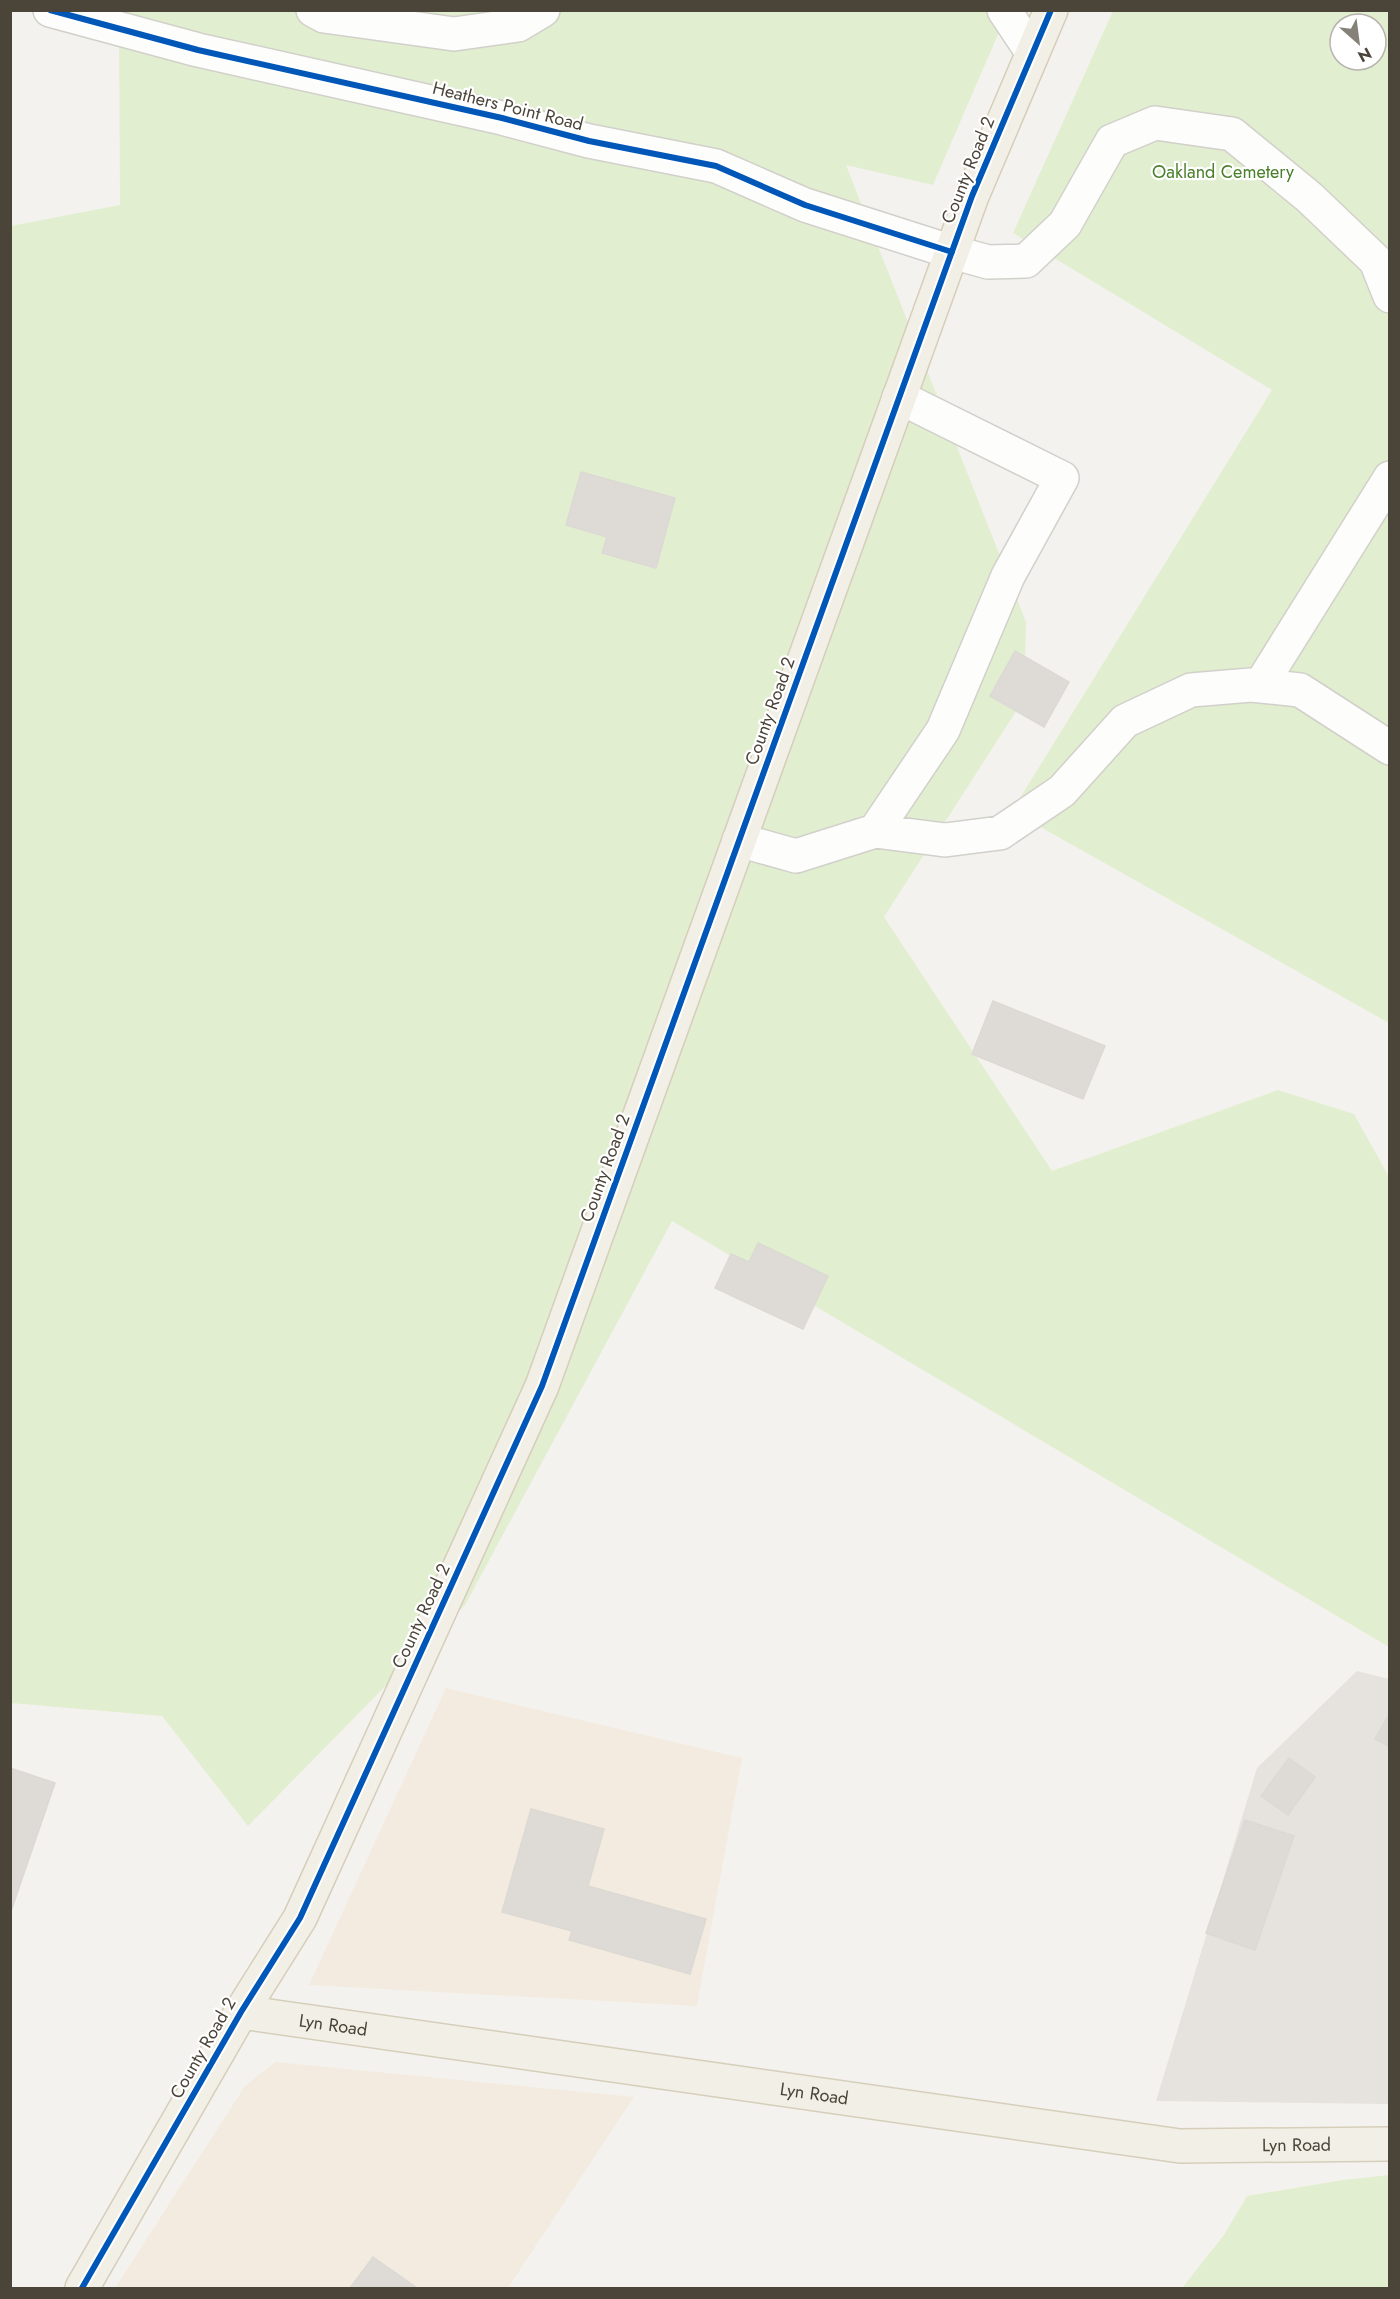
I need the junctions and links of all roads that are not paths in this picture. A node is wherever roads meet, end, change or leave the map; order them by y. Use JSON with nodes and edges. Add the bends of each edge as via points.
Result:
{"nodes":[{"id":1,"x":50,"y":10,"type":"edge"},
{"id":2,"x":313,"y":10,"type":"edge"},
{"id":3,"x":543,"y":10,"type":"edge"},
{"id":4,"x":1004,"y":10,"type":"edge"},
{"id":5,"x":1051,"y":10,"type":"edge"},
{"id":6,"x":1032,"y":52,"type":"junction"},
{"id":7,"x":952,"y":252,"type":"junction"},
{"id":8,"x":1389,"y":296,"type":"edge"},
{"id":9,"x":899,"y":398,"type":"junction"},
{"id":10,"x":1388,"y":482,"type":"edge"},
{"id":11,"x":1260,"y":686,"type":"junction"},
{"id":12,"x":1389,"y":748,"type":"edge"},
{"id":13,"x":875,"y":831,"type":"junction"},
{"id":14,"x":739,"y":840,"type":"junction"},
{"id":15,"x":241,"y":2012,"type":"junction"},
{"id":16,"x":1389,"y":2144,"type":"edge"},
{"id":17,"x":82,"y":2289,"type":"edge"}],
"edges":[{"from":1,"to":7,"type":"street","name":"Heathers Point Road","via":[[198,50],[588,141],[716,166],[805,205]]},
{"from":2,"to":3,"type":"street","via":[[324,16],[454,33],[518,25]]},
{"from":4,"to":6,"type":"street"},
{"from":5,"to":6,"type":"main road","name":"County Road 2"},
{"from":6,"to":7,"type":"main road","name":"County Road 2"},
{"from":7,"to":8,"type":"street","name":"Heathers Point Road","via":[[988,262],[1026,261],[1065,224],[1112,141],[1155,123],[1232,134],[1309,197],[1376,261]]},
{"from":7,"to":9,"type":"main road","name":"County Road 2"},
{"from":9,"to":13,"type":"street","via":[[1062,478],[1008,576],[943,730]]},
{"from":9,"to":14,"type":"main road","name":"County Road 2"},
{"from":10,"to":11,"type":"street"},
{"from":11,"to":12,"type":"street","via":[[1300,690]]},
{"from":11,"to":13,"type":"street","via":[[1191,690],[1125,721],[1062,791],[1000,832],[945,840]]},
{"from":13,"to":14,"type":"street","via":[[796,856]]},
{"from":14,"to":15,"type":"main road","name":"County Road 2","via":[[542,1386],[300,1918]]},
{"from":15,"to":16,"type":"main road","name":"Lyn Road","via":[[1180,2146]]},
{"from":15,"to":17,"type":"main road","name":"County Road 2"}]}
